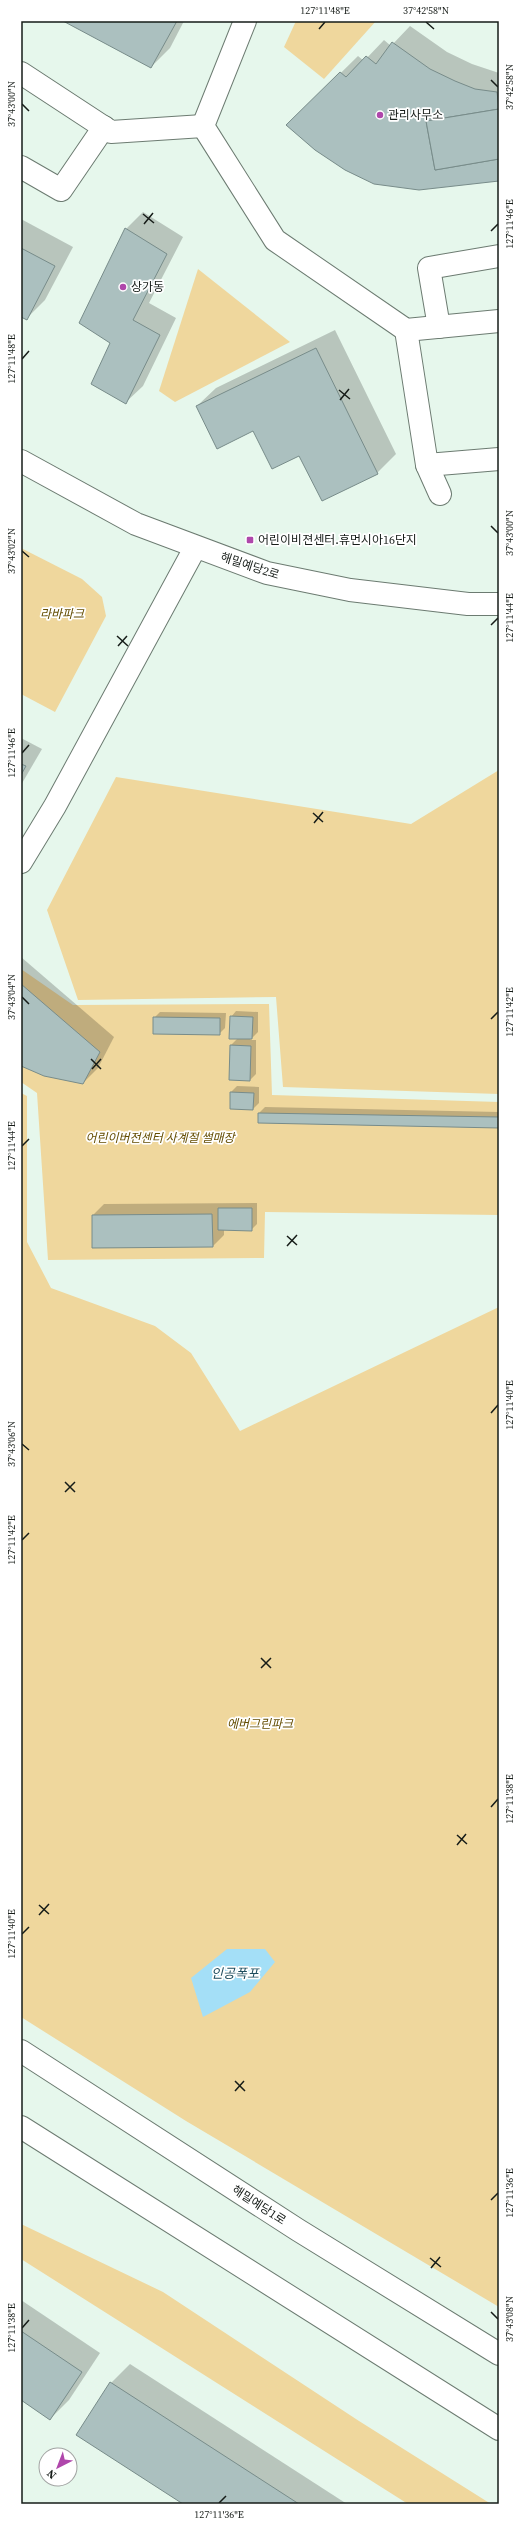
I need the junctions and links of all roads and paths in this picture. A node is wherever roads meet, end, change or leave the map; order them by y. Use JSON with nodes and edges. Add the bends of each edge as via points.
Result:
{"nodes":[{"id":1,"x":245,"y":21,"type":"edge"},
{"id":2,"x":21,"y":73,"type":"edge"},
{"id":3,"x":203,"y":126,"type":"junction"},
{"id":4,"x":104,"y":127,"type":"junction"},
{"id":5,"x":21,"y":166,"type":"edge"},
{"id":6,"x":499,"y":256,"type":"edge"},
{"id":7,"x":499,"y":321,"type":"edge"},
{"id":8,"x":439,"y":327,"type":"junction"},
{"id":9,"x":406,"y":330,"type":"junction"},
{"id":10,"x":499,"y":459,"type":"edge"},
{"id":11,"x":21,"y":461,"type":"edge"},
{"id":12,"x":427,"y":465,"type":"junction"},
{"id":13,"x":440,"y":494,"type":"dead end"},
{"id":14,"x":195,"y":548,"type":"junction"},
{"id":15,"x":499,"y":604,"type":"edge"},
{"id":16,"x":21,"y":862,"type":"edge"},
{"id":17,"x":21,"y":2051,"type":"edge"},
{"id":18,"x":21,"y":2127,"type":"edge"},
{"id":19,"x":499,"y":2354,"type":"edge"},
{"id":20,"x":499,"y":2429,"type":"edge"}],
"edges":[{"from":1,"to":3,"type":"street"},
{"from":2,"to":4,"type":"street"},
{"from":3,"to":4,"type":"street","via":[[111,132]]},
{"from":3,"to":9,"type":"street","via":[[274,240]]},
{"from":4,"to":5,"type":"street","via":[[61,190]]},
{"from":6,"to":8,"type":"street","via":[[430,268]]},
{"from":7,"to":8,"type":"street"},
{"from":8,"to":9,"type":"street"},
{"from":9,"to":12,"type":"street"},
{"from":10,"to":12,"type":"street"},
{"from":11,"to":14,"type":"street","name":"해밀예당2로","via":[[136,524]]},
{"from":12,"to":13,"type":"street"},
{"from":14,"to":15,"type":"street","name":"해밀예당2로","via":[[267,573],[350,590],[468,604]]},
{"from":14,"to":16,"type":"street","via":[[55,806]]},
{"from":17,"to":19,"type":"street","name":"해밀예당1로","via":[[298,2230]]},
{"from":18,"to":20,"type":"street"}]}
